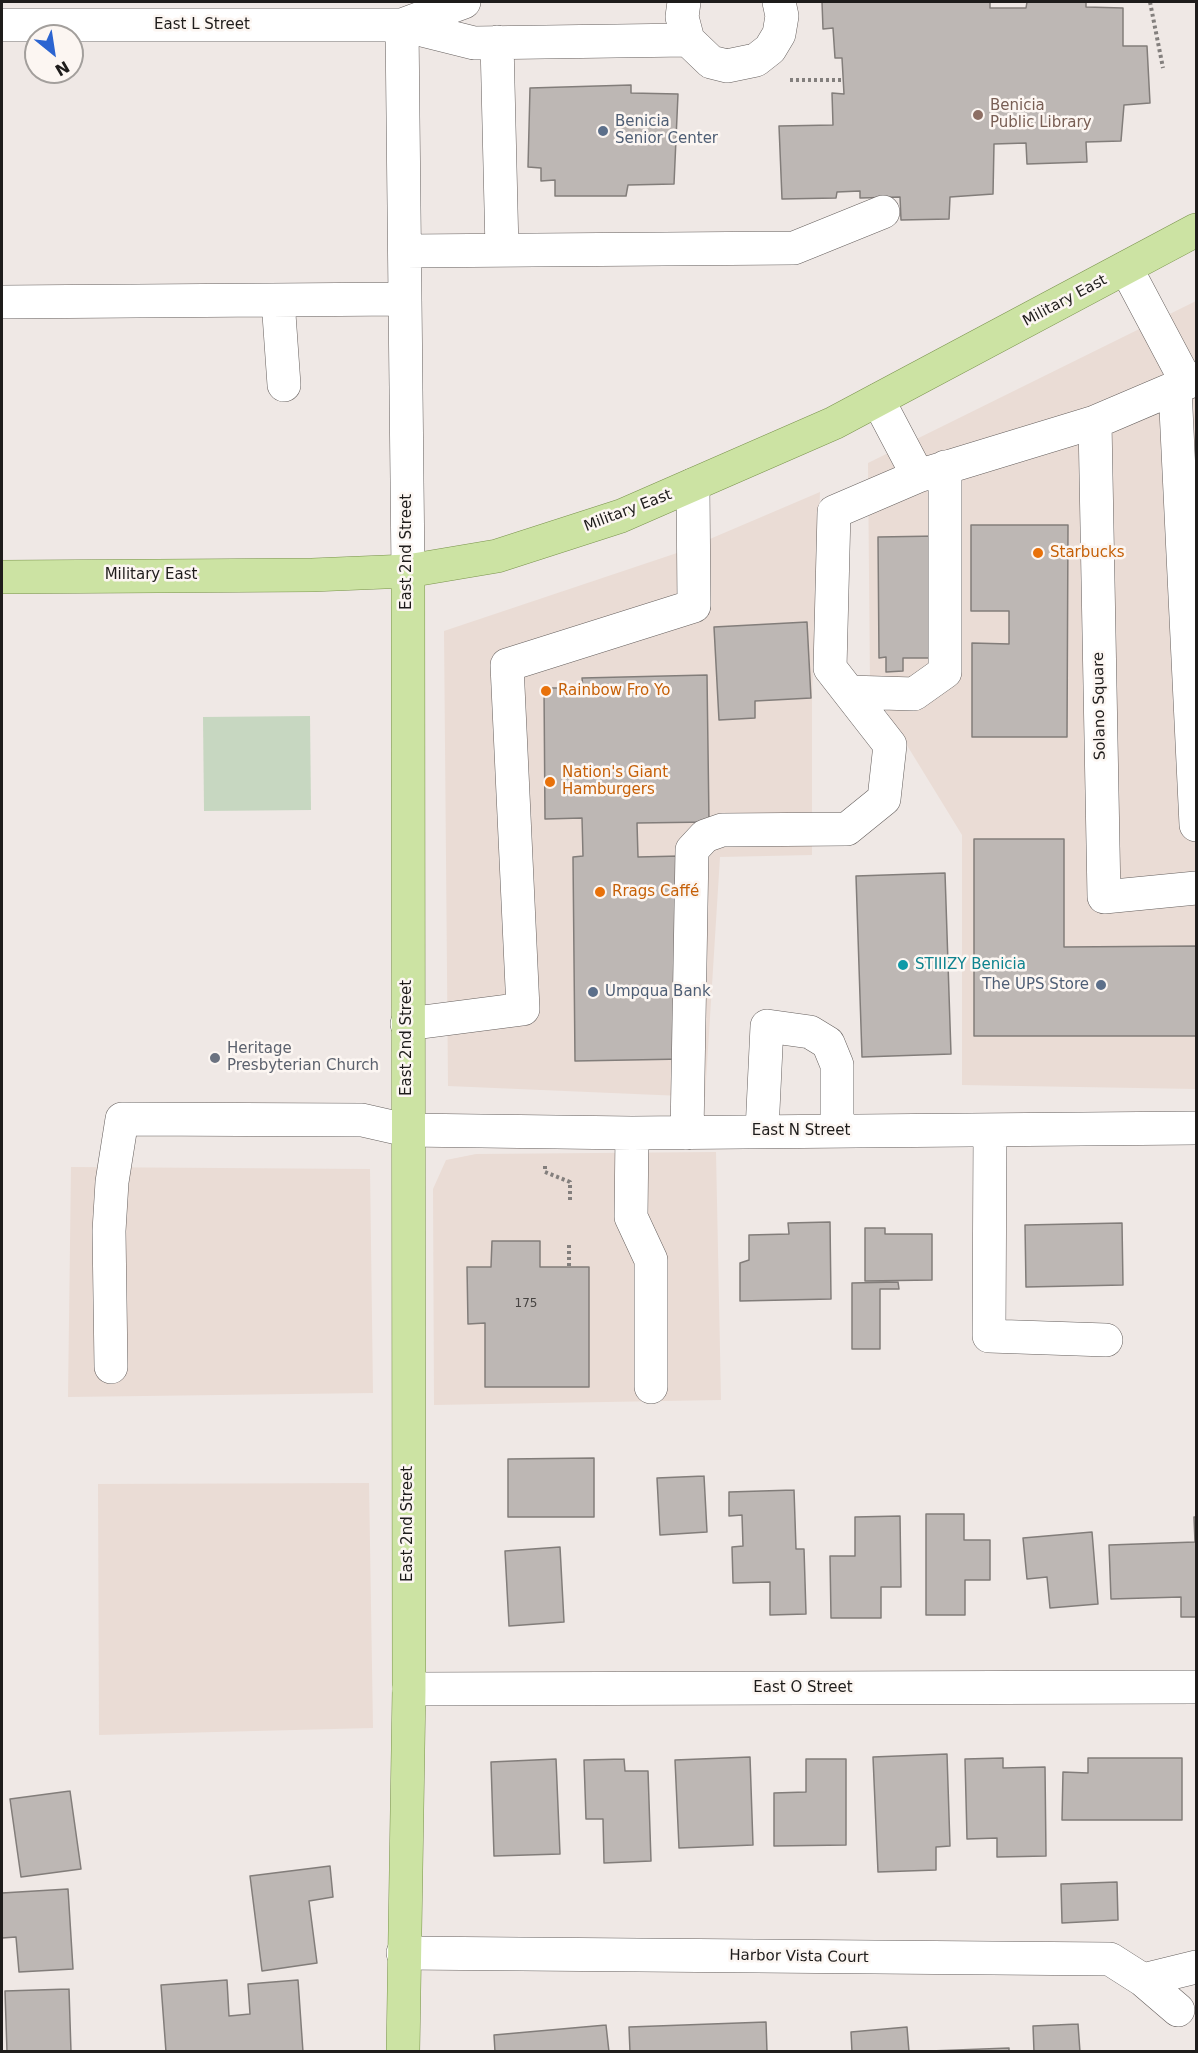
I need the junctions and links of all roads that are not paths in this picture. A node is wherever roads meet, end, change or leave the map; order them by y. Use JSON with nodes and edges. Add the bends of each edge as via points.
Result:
{"nodes":[{"id":1,"x":684,"y":2,"type":"edge"},
{"id":2,"x":779,"y":2,"type":"edge"},
{"id":3,"x":450,"y":4,"type":"edge"},
{"id":4,"x":2,"y":25,"type":"edge"},
{"id":5,"x":402,"y":25,"type":"junction"},
{"id":6,"x":688,"y":40,"type":"junction"},
{"id":7,"x":497,"y":42,"type":"junction"},
{"id":8,"x":883,"y":212,"type":"dead end"},
{"id":9,"x":1197,"y":230,"type":"edge"},
{"id":10,"x":405,"y":250,"type":"junction"},
{"id":11,"x":502,"y":250,"type":"junction"},
{"id":12,"x":1126,"y":268,"type":"junction"},
{"id":13,"x":405,"y":299,"type":"junction"},
{"id":14,"x":278,"y":300,"type":"junction"},
{"id":15,"x":2,"y":302,"type":"edge"},
{"id":16,"x":1186,"y":383,"type":"edge"},
{"id":17,"x":284,"y":384,"type":"dead end"},
{"id":18,"x":878,"y":400,"type":"junction"},
{"id":19,"x":1095,"y":422,"type":"junction"},
{"id":20,"x":932,"y":471,"type":"junction"},
{"id":21,"x":693,"y":485,"type":"junction"},
{"id":22,"x":408,"y":572,"type":"junction"},
{"id":23,"x":2,"y":577,"type":"edge"},
{"id":24,"x":1192,"y":639,"type":"edge"},
{"id":25,"x":849,"y":692,"type":"junction"},
{"id":26,"x":1196,"y":814,"type":"edge"},
{"id":27,"x":1197,"y":825,"type":"edge"},
{"id":28,"x":1197,"y":888,"type":"edge"},
{"id":29,"x":407,"y":1024,"type":"junction"},
{"id":30,"x":1197,"y":1128,"type":"edge"},
{"id":31,"x":406,"y":1130,"type":"junction"},
{"id":32,"x":990,"y":1130,"type":"junction"},
{"id":33,"x":762,"y":1131,"type":"junction"},
{"id":34,"x":837,"y":1131,"type":"junction"},
{"id":35,"x":687,"y":1133,"type":"junction"},
{"id":36,"x":632,"y":1134,"type":"junction"},
{"id":37,"x":1106,"y":1340,"type":"dead end"},
{"id":38,"x":111,"y":1367,"type":"dead end"},
{"id":39,"x":651,"y":1386,"type":"dead end"},
{"id":40,"x":1197,"y":1687,"type":"edge"},
{"id":41,"x":409,"y":1689,"type":"junction"},
{"id":42,"x":403,"y":1953,"type":"junction"},
{"id":43,"x":1197,"y":1967,"type":"edge"},
{"id":44,"x":1143,"y":1980,"type":"junction"},
{"id":45,"x":1178,"y":2010,"type":"dead end"},
{"id":46,"x":403,"y":2052,"type":"edge"}],
"edges":[{"from":1,"to":6,"type":"street","via":[[682,17]]},
{"from":2,"to":6,"type":"street","via":[[779,34],[764,54],[745,64],[727,66],[711,62]]},
{"from":3,"to":5,"type":"street","name":"East L Street"},
{"from":4,"to":5,"type":"street","name":"East L Street"},
{"from":5,"to":7,"type":"street","name":"East L Street","via":[[474,43]]},
{"from":5,"to":10,"type":"street","name":"East 2nd Street"},
{"from":6,"to":7,"type":"street","name":"East L Street"},
{"from":7,"to":11,"type":"street"},
{"from":8,"to":11,"type":"street","via":[[794,248]]},
{"from":9,"to":12,"type":"main road","name":"Military East"},
{"from":10,"to":11,"type":"street"},
{"from":10,"to":13,"type":"street","name":"East 2nd Street"},
{"from":12,"to":16,"type":"street"},
{"from":12,"to":18,"type":"main road","name":"Military East"},
{"from":13,"to":14,"type":"street"},
{"from":13,"to":22,"type":"street","name":"East 2nd Street"},
{"from":14,"to":15,"type":"street"},
{"from":14,"to":17,"type":"street"},
{"from":16,"to":19,"type":"street"},
{"from":16,"to":24,"type":"street"},
{"from":18,"to":20,"type":"street"},
{"from":18,"to":21,"type":"main road","name":"Military East"},
{"from":19,"to":20,"type":"street"},
{"from":19,"to":28,"type":"street","name":"Solano Square","via":[[1104,897]]},
{"from":20,"to":25,"type":"street","via":[[834,512],[830,668]]},
{"from":20,"to":25,"type":"street","via":[[945,672],[914,694]]},
{"from":21,"to":22,"type":"main road","name":"Military East","via":[[621,516],[497,556]]},
{"from":21,"to":29,"type":"street","via":[[694,606],[507,664],[524,1009]]},
{"from":22,"to":23,"type":"main road","name":"Military East"},
{"from":22,"to":29,"type":"main road","name":"East 2nd Street"},
{"from":24,"to":26,"type":"street"},
{"from":25,"to":35,"type":"street","via":[[890,745],[884,799],[847,829],[722,830],[705,836],[692,850]]},
{"from":26,"to":27,"type":"street"},
{"from":29,"to":31,"type":"main road","name":"East 2nd Street"},
{"from":30,"to":32,"type":"street","name":"East N Street"},
{"from":31,"to":36,"type":"street","name":"East N Street"},
{"from":31,"to":38,"type":"street","name":"East N Street","via":[[362,1120],[122,1119],[109,1231]]},
{"from":31,"to":41,"type":"main road","name":"East 2nd Street"},
{"from":32,"to":34,"type":"street","name":"East N Street"},
{"from":32,"to":37,"type":"street","via":[[989,1336]]},
{"from":33,"to":34,"type":"street","name":"East N Street"},
{"from":33,"to":34,"type":"street","via":[[767,1026],[810,1032],[828,1044],[837,1065]]},
{"from":33,"to":35,"type":"street","name":"East N Street"},
{"from":35,"to":36,"type":"street","name":"East N Street"},
{"from":36,"to":39,"type":"street","via":[[631,1217],[651,1260]]},
{"from":40,"to":41,"type":"street","name":"East O Street"},
{"from":41,"to":42,"type":"main road","name":"East 2nd Street"},
{"from":42,"to":44,"type":"street","name":"Harbor Vista Court","via":[[1110,1959]]},
{"from":42,"to":46,"type":"main road","name":"East 2nd Street"},
{"from":43,"to":44,"type":"street"},
{"from":44,"to":45,"type":"street","name":"Harbor Vista Court"}]}
